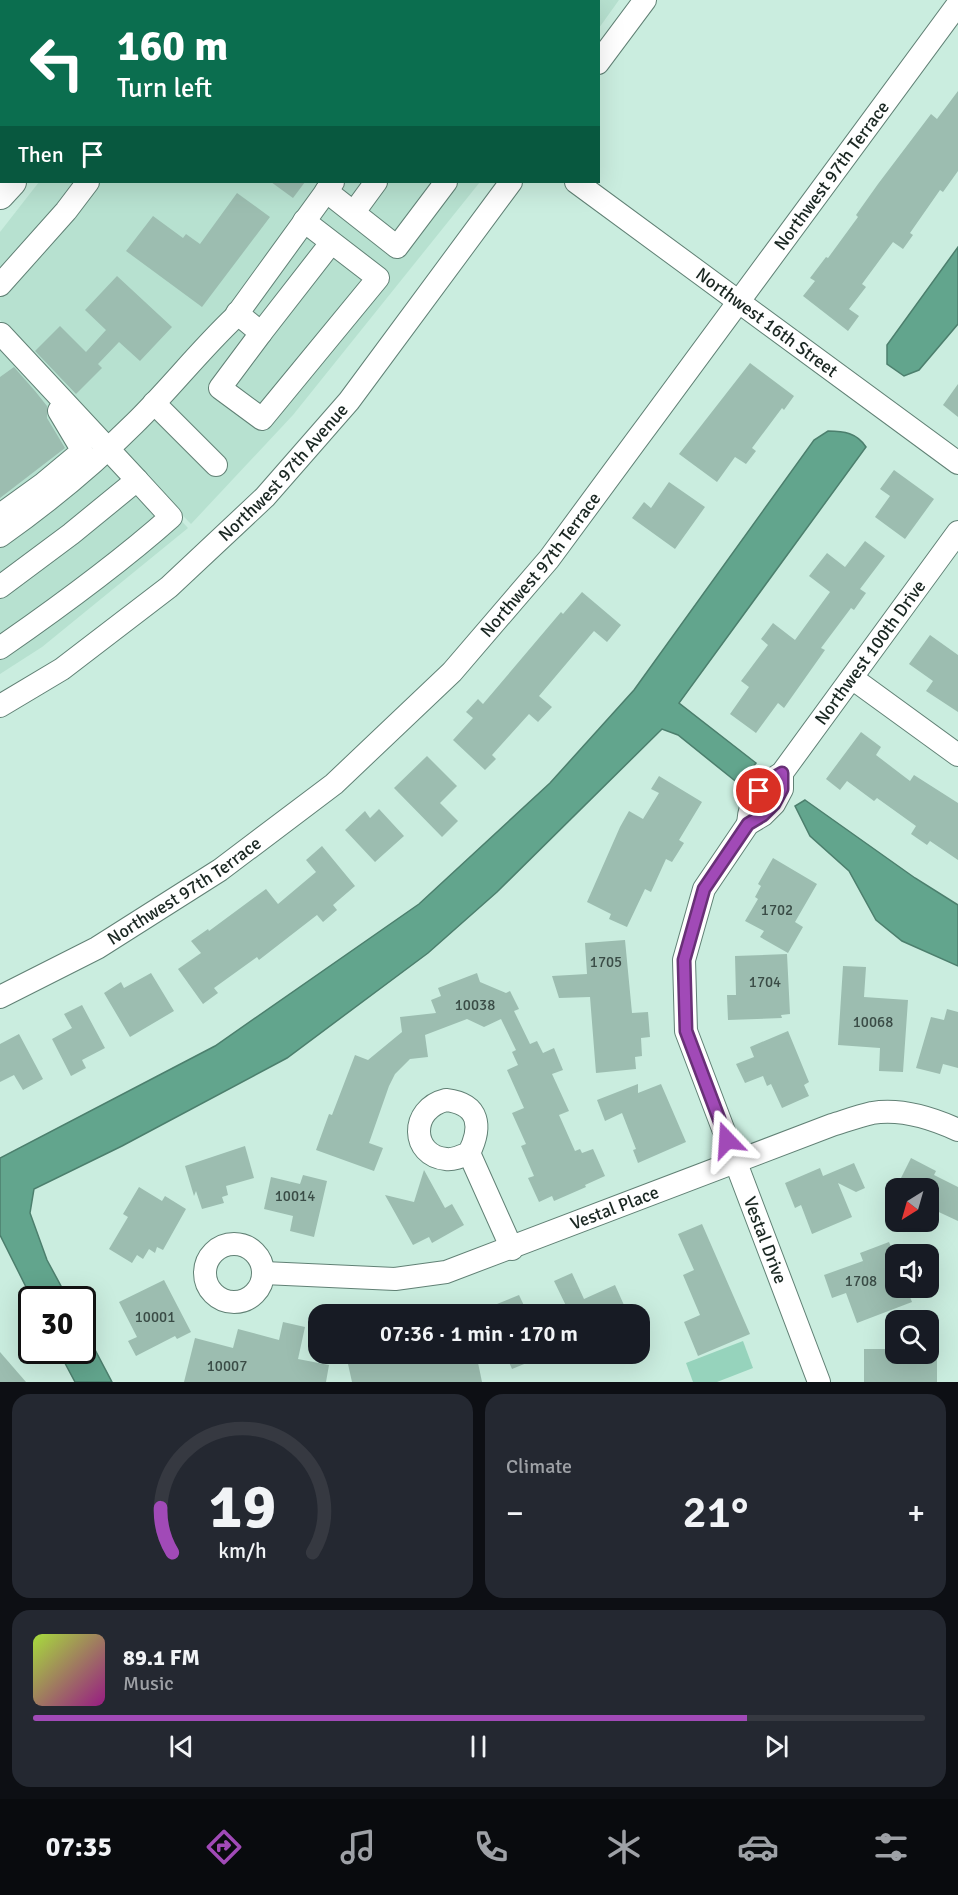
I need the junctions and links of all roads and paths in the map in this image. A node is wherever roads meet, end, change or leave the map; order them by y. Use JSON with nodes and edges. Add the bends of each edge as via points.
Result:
{"nodes":[{"id":1,"x":645,"y":0,"type":"edge"},
{"id":2,"x":958,"y":4,"type":"edge"},
{"id":3,"x":600,"y":60,"type":"edge"},
{"id":4,"x":11,"y":183,"type":"edge"},
{"id":5,"x":87,"y":183,"type":"edge"},
{"id":6,"x":375,"y":183,"type":"edge"},
{"id":7,"x":446,"y":183,"type":"edge"},
{"id":8,"x":510,"y":183,"type":"edge"},
{"id":9,"x":577,"y":183,"type":"edge"},
{"id":10,"x":329,"y":186,"type":"edge"},
{"id":11,"x":0,"y":195,"type":"edge"},
{"id":12,"x":354,"y":212,"type":"junction"},
{"id":13,"x":304,"y":221,"type":"junction"},
{"id":14,"x":331,"y":243,"type":"junction"},
{"id":15,"x":0,"y":285,"type":"edge"},
{"id":16,"x":740,"y":301,"type":"junction"},
{"id":17,"x":237,"y":313,"type":"junction"},
{"id":18,"x":261,"y":333,"type":"junction"},
{"id":19,"x":1,"y":334,"type":"edge"},
{"id":20,"x":154,"y":404,"type":"junction"},
{"id":21,"x":62,"y":408,"type":"junction"},
{"id":22,"x":108,"y":449,"type":"junction"},
{"id":23,"x":958,"y":463,"type":"edge"},
{"id":24,"x":216,"y":465,"type":"dead end"},
{"id":25,"x":137,"y":480,"type":"junction"},
{"id":26,"x":0,"y":515,"type":"edge"},
{"id":27,"x":958,"y":532,"type":"edge"},
{"id":28,"x":0,"y":536,"type":"edge"},
{"id":29,"x":0,"y":587,"type":"edge"},
{"id":30,"x":0,"y":648,"type":"edge"},
{"id":31,"x":852,"y":678,"type":"junction"},
{"id":32,"x":0,"y":706,"type":"edge"},
{"id":33,"x":958,"y":755,"type":"edge"},
{"id":34,"x":748,"y":824,"type":"joint"},
{"id":35,"x":0,"y":997,"type":"edge"},
{"id":36,"x":958,"y":1130,"type":"edge"},
{"id":37,"x":469,"y":1153,"type":"dead end"},
{"id":38,"x":735,"y":1162,"type":"junction"},
{"id":39,"x":512,"y":1249,"type":"junction"},
{"id":40,"x":264,"y":1273,"type":"dead end"},
{"id":41,"x":819,"y":1382,"type":"edge"}],
"edges":[{"from":1,"to":3,"type":"street"},
{"from":2,"to":16,"type":"street","name":"Northwest 97th Terrace"},
{"from":4,"to":11,"type":"main road"},
{"from":5,"to":15,"type":"street"},
{"from":6,"to":12,"type":"street"},
{"from":7,"to":12,"type":"street","via":[[398,247]]},
{"from":8,"to":32,"type":"street","name":"Northwest 97th Avenue","via":[[349,401],[265,497],[169,587],[63,669]]},
{"from":9,"to":16,"type":"street","name":"Northwest 16th Street"},
{"from":10,"to":12,"type":"street"},
{"from":10,"to":13,"type":"street"},
{"from":13,"to":14,"type":"street"},
{"from":13,"to":17,"type":"street"},
{"from":14,"to":18,"type":"street"},
{"from":14,"to":18,"type":"street","via":[[378,278],[262,419],[220,388]]},
{"from":16,"to":23,"type":"street","name":"Northwest 16th Street"},
{"from":16,"to":35,"type":"street","name":"Northwest 97th Terrace","via":[[549,559],[452,672],[334,784],[220,870],[97,948]]},
{"from":17,"to":18,"type":"street"},
{"from":17,"to":20,"type":"street"},
{"from":19,"to":21,"type":"street","via":[[37,371]]},
{"from":20,"to":22,"type":"street"},
{"from":20,"to":24,"type":"street"},
{"from":21,"to":22,"type":"street"},
{"from":21,"to":26,"type":"street","via":[[81,448],[79,454]]},
{"from":22,"to":25,"type":"street"},
{"from":22,"to":28,"type":"street"},
{"from":25,"to":29,"type":"street"},
{"from":25,"to":30,"type":"street","via":[[171,517],[125,558]]},
{"from":27,"to":31,"type":"street","name":"Northwest 100th Drive"},
{"from":31,"to":33,"type":"street"},
{"from":31,"to":34,"type":"street","name":"Northwest 100th Drive","via":[[782,773],[759,791],[749,806]]},
{"from":34,"to":38,"type":"street","name":"Vestal Drive","via":[[704,889],[684,960],[686,1031]]},
{"from":36,"to":38,"type":"street","name":"Vestal Place","via":[[909,1113],[874,1113]]},
{"from":37,"to":39,"type":"street"},
{"from":38,"to":39,"type":"street","name":"Vestal Place"},
{"from":38,"to":41,"type":"street","name":"Vestal Drive"},
{"from":39,"to":40,"type":"street","name":"Vestal Place","via":[[447,1272],[395,1279]]}]}
